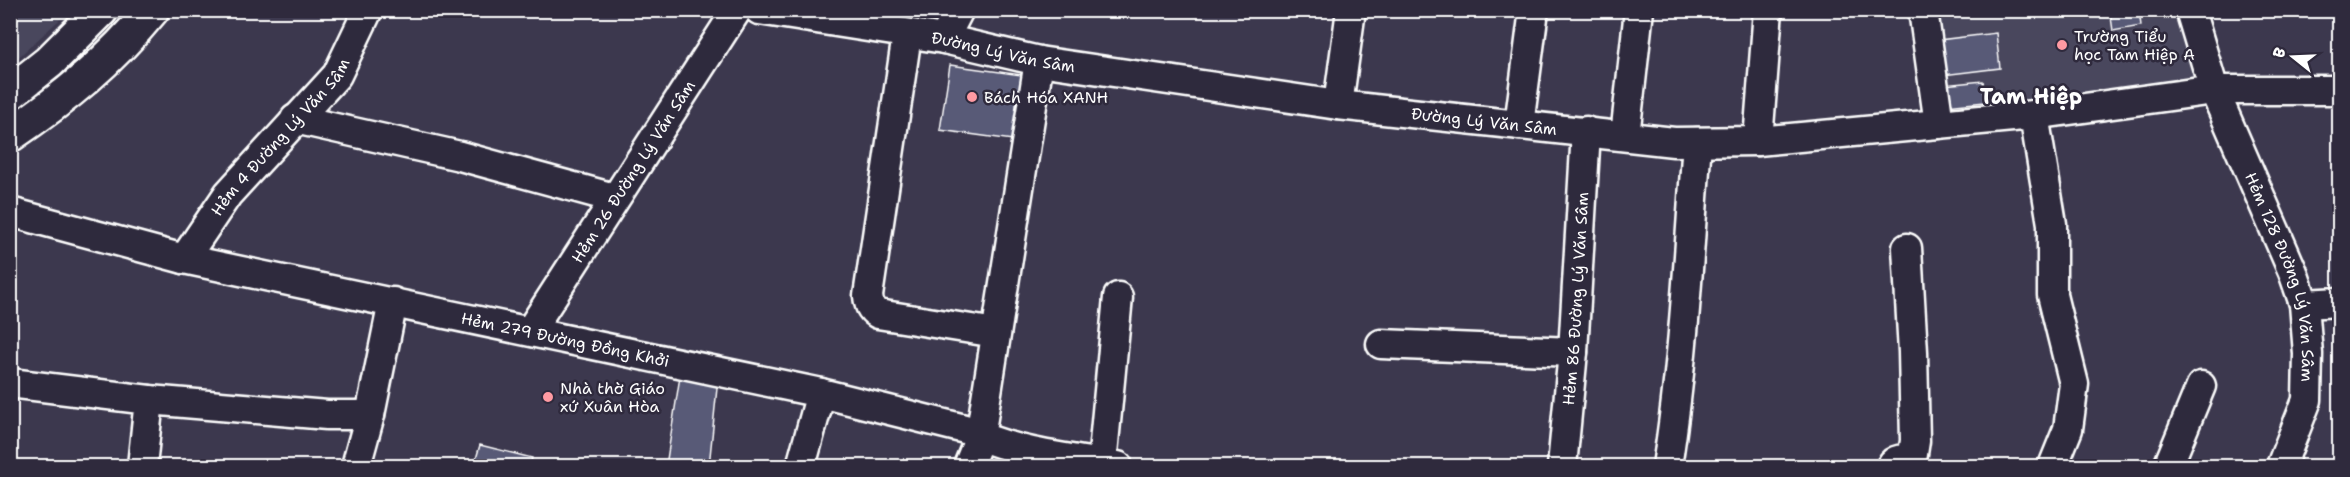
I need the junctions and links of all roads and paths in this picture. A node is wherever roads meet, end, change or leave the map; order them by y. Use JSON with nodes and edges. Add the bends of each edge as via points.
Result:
{"nodes":[{"id":1,"x":100,"y":10,"type":"edge"},
{"id":2,"x":152,"y":10,"type":"edge"},
{"id":3,"x":368,"y":10,"type":"edge"},
{"id":4,"x":737,"y":10,"type":"edge"},
{"id":5,"x":759,"y":10,"type":"edge"},
{"id":6,"x":959,"y":10,"type":"edge"},
{"id":7,"x":1351,"y":10,"type":"edge"},
{"id":8,"x":1534,"y":10,"type":"edge"},
{"id":9,"x":1639,"y":10,"type":"edge"},
{"id":10,"x":1768,"y":10,"type":"edge"},
{"id":11,"x":1923,"y":10,"type":"edge"},
{"id":12,"x":2190,"y":10,"type":"edge"},
{"id":13,"x":907,"y":35,"type":"junction"},
{"id":14,"x":944,"y":39,"type":"junction"},
{"id":15,"x":1039,"y":61,"type":"junction"},
{"id":16,"x":2214,"y":90,"type":"junction"},
{"id":17,"x":2340,"y":90,"type":"edge"},
{"id":18,"x":10,"y":93,"type":"edge"},
{"id":19,"x":1338,"y":105,"type":"junction"},
{"id":20,"x":2034,"y":115,"type":"junction"},
{"id":21,"x":295,"y":119,"type":"junction"},
{"id":22,"x":1939,"y":124,"type":"junction"},
{"id":23,"x":1519,"y":125,"type":"junction"},
{"id":24,"x":1586,"y":131,"type":"junction"},
{"id":25,"x":10,"y":135,"type":"edge"},
{"id":26,"x":1625,"y":136,"type":"junction"},
{"id":27,"x":1758,"y":141,"type":"junction"},
{"id":28,"x":1697,"y":142,"type":"junction"},
{"id":29,"x":614,"y":198,"type":"junction"},
{"id":30,"x":10,"y":212,"type":"edge"},
{"id":31,"x":1907,"y":248,"type":"dead end"},
{"id":32,"x":184,"y":260,"type":"junction"},
{"id":33,"x":1118,"y":297,"type":"dead end"},
{"id":34,"x":393,"y":302,"type":"junction"},
{"id":35,"x":2340,"y":302,"type":"edge"},
{"id":36,"x":2304,"y":304,"type":"junction"},
{"id":37,"x":530,"y":331,"type":"junction"},
{"id":38,"x":996,"y":333,"type":"junction"},
{"id":39,"x":1381,"y":344,"type":"dead end"},
{"id":40,"x":1573,"y":352,"type":"junction"},
{"id":41,"x":10,"y":383,"type":"edge"},
{"id":42,"x":2201,"y":386,"type":"dead end"},
{"id":43,"x":821,"y":393,"type":"junction"},
{"id":44,"x":148,"y":400,"type":"junction"},
{"id":45,"x":370,"y":415,"type":"junction"},
{"id":46,"x":980,"y":437,"type":"junction"},
{"id":47,"x":1023,"y":458,"type":"edge"},
{"id":48,"x":1911,"y":464,"type":"edge"},
{"id":49,"x":1110,"y":465,"type":"edge"},
{"id":50,"x":142,"y":466,"type":"edge"},
{"id":51,"x":356,"y":466,"type":"edge"},
{"id":52,"x":801,"y":466,"type":"edge"},
{"id":53,"x":968,"y":466,"type":"edge"},
{"id":54,"x":1562,"y":466,"type":"edge"},
{"id":55,"x":1667,"y":466,"type":"edge"},
{"id":56,"x":2053,"y":466,"type":"edge"},
{"id":57,"x":2168,"y":466,"type":"edge"},
{"id":58,"x":2282,"y":466,"type":"edge"}],
"edges":[{"from":1,"to":18,"type":"main road","via":[[49,62]]},
{"from":2,"to":25,"type":"main road","via":[[80,85]]},
{"from":3,"to":21,"type":"street","name":"Hẻm 4 Đường Lý Văn Sâm","via":[[338,75]]},
{"from":4,"to":29,"type":"street","name":"Hẻm 26 Đường Lý Văn Sâm"},
{"from":5,"to":13,"type":"street","name":"Đường Lý Văn Sâm"},
{"from":6,"to":14,"type":"street"},
{"from":7,"to":19,"type":"street"},
{"from":8,"to":23,"type":"street"},
{"from":9,"to":26,"type":"street"},
{"from":10,"to":27,"type":"street"},
{"from":11,"to":22,"type":"street"},
{"from":12,"to":16,"type":"street","name":"Hẻm 128 Đường Lý Văn Sâm"},
{"from":13,"to":14,"type":"street","name":"Đường Lý Văn Sâm"},
{"from":13,"to":38,"type":"street","via":[[869,304],[878,314]]},
{"from":14,"to":15,"type":"street","name":"Đường Lý Văn Sâm"},
{"from":15,"to":19,"type":"street","name":"Đường Lý Văn Sâm"},
{"from":15,"to":38,"type":"street"},
{"from":16,"to":17,"type":"street","name":"Đường Lý Văn Sâm"},
{"from":16,"to":20,"type":"street","name":"Đường Lý Văn Sâm"},
{"from":16,"to":36,"type":"street","name":"Hẻm 128 Đường Lý Văn Sâm"},
{"from":19,"to":23,"type":"street","name":"Đường Lý Văn Sâm"},
{"from":20,"to":22,"type":"street","name":"Đường Lý Văn Sâm"},
{"from":20,"to":56,"type":"street","via":[[2052,224],[2052,295],[2074,384],[2068,429]]},
{"from":21,"to":29,"type":"street","via":[[460,156]]},
{"from":21,"to":32,"type":"street","name":"Hẻm 4 Đường Lý Văn Sâm","via":[[228,194]]},
{"from":22,"to":27,"type":"street","name":"Đường Lý Văn Sâm"},
{"from":23,"to":24,"type":"street","name":"Đường Lý Văn Sâm"},
{"from":24,"to":26,"type":"street","name":"Đường Lý Văn Sâm"},
{"from":24,"to":40,"type":"street","name":"Hẻm 86 Đường Lý Văn Sâm"},
{"from":26,"to":28,"type":"street","name":"Đường Lý Văn Sâm"},
{"from":27,"to":28,"type":"street","name":"Đường Lý Văn Sâm"},
{"from":28,"to":55,"type":"street","via":[[1684,329]]},
{"from":29,"to":37,"type":"street","name":"Hẻm 26 Đường Lý Văn Sâm"},
{"from":30,"to":32,"type":"street","name":"Hẻm 279 Đường Đồng Khởi"},
{"from":31,"to":48,"type":"street","via":[[1913,352]]},
{"from":32,"to":34,"type":"street","name":"Hẻm 279 Đường Đồng Khởi"},
{"from":33,"to":49,"type":"street"},
{"from":34,"to":37,"type":"street","name":"Hẻm 279 Đường Đồng Khởi"},
{"from":34,"to":45,"type":"street"},
{"from":35,"to":36,"type":"street"},
{"from":36,"to":58,"type":"street","name":"Hẻm 128 Đường Lý Văn Sâm","via":[[2307,400]]},
{"from":37,"to":43,"type":"street","name":"Hẻm 279 Đường Đồng Khởi"},
{"from":38,"to":46,"type":"street"},
{"from":39,"to":40,"type":"street"},
{"from":40,"to":54,"type":"street","name":"Hẻm 86 Đường Lý Văn Sâm"},
{"from":41,"to":44,"type":"street"},
{"from":42,"to":57,"type":"street"},
{"from":43,"to":46,"type":"street","name":"Hẻm 279 Đường Đồng Khởi","via":[[965,429]]},
{"from":43,"to":52,"type":"street"},
{"from":44,"to":45,"type":"street"},
{"from":44,"to":50,"type":"street"},
{"from":45,"to":51,"type":"street"},
{"from":46,"to":47,"type":"street","name":"Hẻm 279 Đường Đồng Khởi"},
{"from":46,"to":53,"type":"street"},
{"from":47,"to":49,"type":"street","name":"Hẻm 279 Đường Đồng Khởi"}]}
